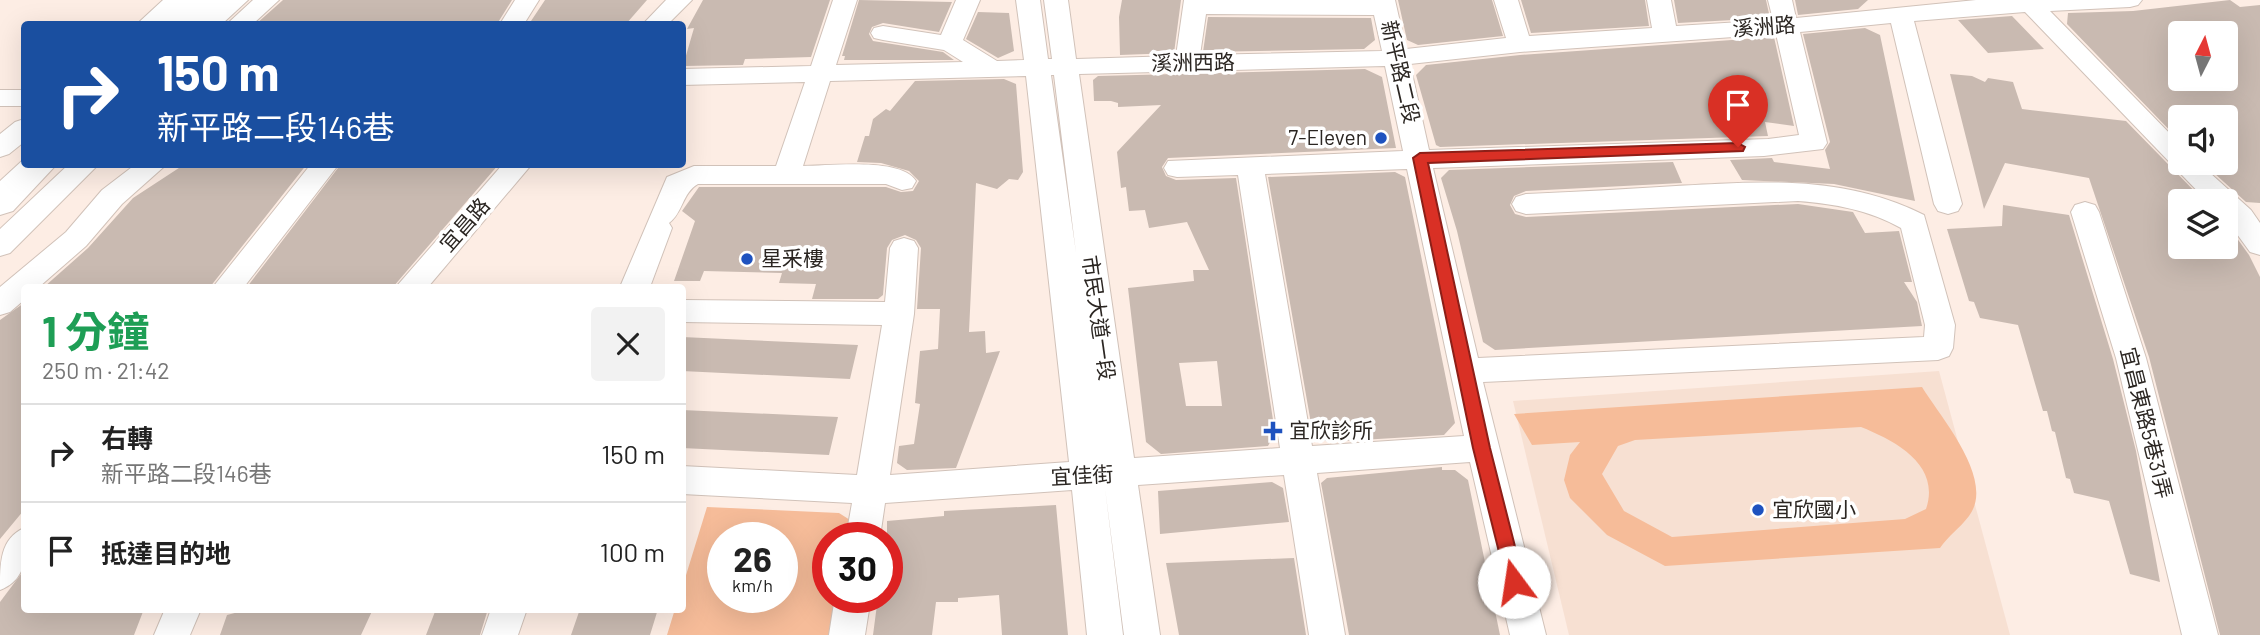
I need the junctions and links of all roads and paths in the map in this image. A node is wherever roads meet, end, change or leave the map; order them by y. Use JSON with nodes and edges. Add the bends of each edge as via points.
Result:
{"nodes":[{"id":1,"x":177,"y":0,"type":"edge"},
{"id":2,"x":199,"y":0,"type":"edge"},
{"id":3,"x":233,"y":0,"type":"edge"},
{"id":4,"x":267,"y":0,"type":"edge"},
{"id":5,"x":527,"y":0,"type":"edge"},
{"id":6,"x":680,"y":0,"type":"edge"},
{"id":7,"x":845,"y":0,"type":"edge"},
{"id":8,"x":968,"y":0,"type":"edge"},
{"id":9,"x":1028,"y":0,"type":"edge"},
{"id":10,"x":1056,"y":0,"type":"edge"},
{"id":11,"x":1506,"y":0,"type":"edge"},
{"id":12,"x":1659,"y":0,"type":"edge"},
{"id":13,"x":1780,"y":0,"type":"edge"},
{"id":14,"x":2130,"y":0,"type":"edge"},
{"id":15,"x":1196,"y":3,"type":"edge"},
{"id":16,"x":1384,"y":4,"type":"edge"},
{"id":17,"x":1978,"y":4,"type":"edge"},
{"id":18,"x":2033,"y":7,"type":"junction"},
{"id":19,"x":1888,"y":11,"type":"edge"},
{"id":20,"x":152,"y":21,"type":"edge"},
{"id":21,"x":173,"y":21,"type":"edge"},
{"id":22,"x":207,"y":21,"type":"edge"},
{"id":23,"x":242,"y":21,"type":"edge"},
{"id":24,"x":514,"y":21,"type":"edge"},
{"id":25,"x":658,"y":21,"type":"edge"},
{"id":26,"x":1787,"y":26,"type":"junction"},
{"id":27,"x":883,"y":33,"type":"dead end"},
{"id":28,"x":1665,"y":33,"type":"junction"},
{"id":29,"x":950,"y":43,"type":"junction"},
{"id":30,"x":1520,"y":44,"type":"junction"},
{"id":31,"x":1398,"y":58,"type":"junction"},
{"id":32,"x":1187,"y":63,"type":"junction"},
{"id":33,"x":1050,"y":66,"type":"junction"},
{"id":34,"x":989,"y":67,"type":"junction"},
{"id":35,"x":819,"y":74,"type":"junction"},
{"id":36,"x":686,"y":77,"type":"edge"},
{"id":37,"x":0,"y":98,"type":"edge"},
{"id":38,"x":21,"y":98,"type":"edge"},
{"id":39,"x":21,"y":130,"type":"edge"},
{"id":40,"x":2168,"y":147,"type":"edge"},
{"id":41,"x":0,"y":148,"type":"edge"},
{"id":42,"x":21,"y":148,"type":"edge"},
{"id":43,"x":1420,"y":158,"type":"junction"},
{"id":44,"x":1250,"y":165,"type":"junction"},
{"id":45,"x":0,"y":168,"type":"edge"},
{"id":46,"x":36,"y":168,"type":"edge"},
{"id":47,"x":82,"y":168,"type":"edge"},
{"id":48,"x":149,"y":168,"type":"edge"},
{"id":49,"x":323,"y":168,"type":"edge"},
{"id":50,"x":515,"y":168,"type":"edge"},
{"id":51,"x":1177,"y":168,"type":"dead end"},
{"id":52,"x":2197,"y":175,"type":"edge"},
{"id":53,"x":786,"y":176,"type":"junction"},
{"id":54,"x":902,"y":181,"type":"dead end"},
{"id":55,"x":2213,"y":189,"type":"edge"},
{"id":56,"x":0,"y":202,"type":"edge"},
{"id":57,"x":1526,"y":204,"type":"dead end"},
{"id":58,"x":1948,"y":204,"type":"dead end"},
{"id":59,"x":2238,"y":211,"type":"edge"},
{"id":60,"x":2085,"y":212,"type":"dead end"},
{"id":61,"x":2260,"y":245,"type":"edge"},
{"id":62,"x":0,"y":246,"type":"edge"},
{"id":63,"x":904,"y":248,"type":"dead end"},
{"id":64,"x":23,"y":284,"type":"edge"},
{"id":65,"x":230,"y":284,"type":"edge"},
{"id":66,"x":414,"y":284,"type":"edge"},
{"id":67,"x":636,"y":284,"type":"edge"},
{"id":68,"x":21,"y":286,"type":"edge"},
{"id":69,"x":0,"y":304,"type":"edge"},
{"id":70,"x":686,"y":311,"type":"edge"},
{"id":71,"x":899,"y":314,"type":"junction"},
{"id":72,"x":1467,"y":371,"type":"junction"},
{"id":73,"x":1481,"y":448,"type":"junction"},
{"id":74,"x":1297,"y":463,"type":"junction"},
{"id":75,"x":1120,"y":474,"type":"junction"},
{"id":76,"x":1085,"y":477,"type":"junction"},
{"id":77,"x":686,"y":480,"type":"edge"},
{"id":78,"x":870,"y":490,"type":"junction"},
{"id":79,"x":865,"y":522,"type":"edge"},
{"id":80,"x":21,"y":547,"type":"edge"},
{"id":81,"x":0,"y":574,"type":"edge"},
{"id":82,"x":181,"y":613,"type":"edge"},
{"id":83,"x":508,"y":613,"type":"edge"},
{"id":84,"x":850,"y":613,"type":"edge"},
{"id":85,"x":172,"y":635,"type":"edge"},
{"id":86,"x":500,"y":635,"type":"edge"},
{"id":87,"x":847,"y":635,"type":"edge"},
{"id":88,"x":1105,"y":635,"type":"edge"},
{"id":89,"x":1142,"y":635,"type":"edge"},
{"id":90,"x":1327,"y":635,"type":"edge"},
{"id":91,"x":1528,"y":635,"type":"edge"},
{"id":92,"x":2200,"y":635,"type":"edge"}],
"edges":[{"from":1,"to":20,"type":"street"},
{"from":2,"to":21,"type":"highway"},
{"from":3,"to":22,"type":"highway"},
{"from":4,"to":23,"type":"street"},
{"from":5,"to":24,"type":"street"},
{"from":6,"to":25,"type":"street"},
{"from":7,"to":35,"type":"street"},
{"from":8,"to":29,"type":"street"},
{"from":9,"to":33,"type":"street","name":"市民大道一段"},
{"from":10,"to":33,"type":"street","name":"市民大道一段"},
{"from":11,"to":30,"type":"street"},
{"from":12,"to":28,"type":"street"},
{"from":13,"to":26,"type":"street"},
{"from":14,"to":18,"type":"street","name":"溪洲路"},
{"from":15,"to":16,"type":"street"},
{"from":15,"to":32,"type":"street"},
{"from":16,"to":31,"type":"street","name":"新平路二段"},
{"from":17,"to":18,"type":"street","name":"溪洲路"},
{"from":17,"to":19,"type":"street","name":"溪洲路"},
{"from":18,"to":40,"type":"street"},
{"from":19,"to":26,"type":"street","name":"溪洲路"},
{"from":19,"to":58,"type":"street"},
{"from":26,"to":28,"type":"street","name":"溪洲路"},
{"from":26,"to":43,"type":"street","via":[[1814,143]]},
{"from":27,"to":29,"type":"street"},
{"from":28,"to":30,"type":"street","name":"溪洲路"},
{"from":29,"to":34,"type":"street"},
{"from":30,"to":31,"type":"street","name":"溪洲路"},
{"from":31,"to":32,"type":"street","name":"溪洲西路"},
{"from":31,"to":43,"type":"street","name":"新平路二段"},
{"from":32,"to":33,"type":"street","name":"溪洲西路"},
{"from":33,"to":34,"type":"street","name":"溪洲西路"},
{"from":33,"to":75,"type":"street","name":"市民大道一段"},
{"from":33,"to":76,"type":"street","name":"市民大道一段"},
{"from":34,"to":35,"type":"street","name":"溪洲西路"},
{"from":35,"to":36,"type":"street","name":"溪洲西路"},
{"from":35,"to":53,"type":"street"},
{"from":37,"to":38,"type":"street"},
{"from":39,"to":41,"type":"street"},
{"from":42,"to":45,"type":"highway"},
{"from":43,"to":44,"type":"street"},
{"from":43,"to":72,"type":"street","name":"新平路二段"},
{"from":44,"to":51,"type":"street"},
{"from":44,"to":74,"type":"street"},
{"from":46,"to":56,"type":"highway"},
{"from":47,"to":62,"type":"street"},
{"from":48,"to":64,"type":"street","via":[[112,197],[76,239]]},
{"from":49,"to":65,"type":"street"},
{"from":50,"to":66,"type":"street","name":"宜昌路"},
{"from":52,"to":55,"type":"street"},
{"from":53,"to":54,"type":"street","via":[[890,175]]},
{"from":53,"to":67,"type":"street","via":[[694,175],[677,184]]},
{"from":57,"to":72,"type":"street","via":[[1786,190],[1869,202],[1896,211],[1914,222],[1940,325],[1938,348]]},
{"from":59,"to":61,"type":"street"},
{"from":60,"to":92,"type":"street","name":"宜昌東路5巷31弄","via":[[2131,358]]},
{"from":63,"to":71,"type":"street"},
{"from":68,"to":69,"type":"street"},
{"from":70,"to":71,"type":"street"},
{"from":71,"to":78,"type":"street"},
{"from":72,"to":73,"type":"street","name":"新平路二段"},
{"from":73,"to":74,"type":"street","name":"宜佳街"},
{"from":73,"to":91,"type":"street","name":"新平路二段"},
{"from":74,"to":75,"type":"street","name":"宜佳街"},
{"from":74,"to":90,"type":"street"},
{"from":75,"to":76,"type":"street","name":"宜佳街"},
{"from":75,"to":89,"type":"street","name":"市民大道一段"},
{"from":76,"to":78,"type":"street","name":"宜佳街"},
{"from":76,"to":88,"type":"street","name":"市民大道一段"},
{"from":77,"to":78,"type":"street","name":"宜佳街"},
{"from":78,"to":79,"type":"street"},
{"from":80,"to":81,"type":"street"},
{"from":82,"to":85,"type":"street"},
{"from":83,"to":86,"type":"street"},
{"from":84,"to":87,"type":"street"}]}
